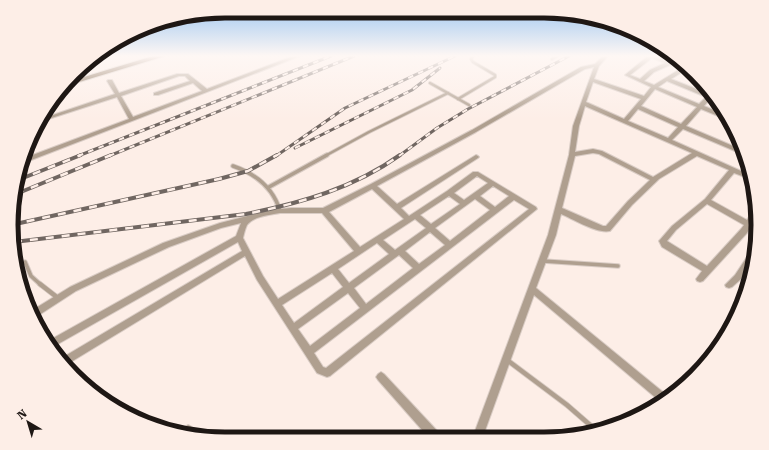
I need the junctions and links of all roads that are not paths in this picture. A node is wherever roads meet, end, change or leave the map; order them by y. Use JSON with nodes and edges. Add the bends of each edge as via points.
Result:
{"nodes":[{"id":1,"x":173,"y":77,"type":"edge"},
{"id":2,"x":189,"y":77,"type":"edge"},
{"id":3,"x":243,"y":77,"type":"edge"},
{"id":4,"x":493,"y":77,"type":"edge"},
{"id":5,"x":568,"y":77,"type":"edge"},
{"id":6,"x":593,"y":77,"type":"edge"},
{"id":7,"x":633,"y":77,"type":"edge"},
{"id":8,"x":645,"y":77,"type":"edge"},
{"id":9,"x":669,"y":77,"type":"edge"},
{"id":10,"x":666,"y":79,"type":"junction"},
{"id":11,"x":592,"y":80,"type":"junction"},
{"id":12,"x":110,"y":81,"type":"dead end"},
{"id":13,"x":194,"y":81,"type":"junction"},
{"id":14,"x":640,"y":81,"type":"junction"},
{"id":15,"x":430,"y":83,"type":"dead end"},
{"id":16,"x":654,"y":87,"type":"junction"},
{"id":17,"x":206,"y":91,"type":"junction"},
{"id":18,"x":448,"y":93,"type":"junction"},
{"id":19,"x":156,"y":94,"type":"dead end"},
{"id":20,"x":704,"y":94,"type":"edge"},
{"id":21,"x":117,"y":96,"type":"junction"},
{"id":22,"x":645,"y":98,"type":"junction"},
{"id":23,"x":707,"y":98,"type":"edge"},
{"id":24,"x":458,"y":99,"type":"junction"},
{"id":25,"x":584,"y":103,"type":"junction"},
{"id":26,"x":469,"y":105,"type":"dead end"},
{"id":27,"x":699,"y":106,"type":"junction"},
{"id":28,"x":638,"y":107,"type":"junction"},
{"id":29,"x":719,"y":114,"type":"edge"},
{"id":30,"x":48,"y":119,"type":"edge"},
{"id":31,"x":132,"y":120,"type":"junction"},
{"id":32,"x":625,"y":121,"type":"junction"},
{"id":33,"x":682,"y":126,"type":"junction"},
{"id":34,"x":669,"y":140,"type":"junction"},
{"id":35,"x":737,"y":150,"type":"edge"},
{"id":36,"x":698,"y":153,"type":"junction"},
{"id":37,"x":572,"y":155,"type":"junction"},
{"id":38,"x":476,"y":157,"type":"dead end"},
{"id":39,"x":29,"y":159,"type":"edge"},
{"id":40,"x":233,"y":166,"type":"dead end"},
{"id":41,"x":733,"y":170,"type":"junction"},
{"id":42,"x":745,"y":175,"type":"edge"},
{"id":43,"x":654,"y":180,"type":"junction"},
{"id":44,"x":493,"y":183,"type":"junction"},
{"id":45,"x":373,"y":186,"type":"junction"},
{"id":46,"x":269,"y":187,"type":"junction"},
{"id":47,"x":449,"y":193,"type":"junction"},
{"id":48,"x":475,"y":196,"type":"junction"},
{"id":49,"x":514,"y":196,"type":"junction"},
{"id":50,"x":707,"y":201,"type":"junction"},
{"id":51,"x":465,"y":204,"type":"junction"},
{"id":52,"x":396,"y":208,"type":"junction"},
{"id":53,"x":495,"y":210,"type":"junction"},
{"id":54,"x":559,"y":210,"type":"junction"},
{"id":55,"x":280,"y":211,"type":"junction"},
{"id":56,"x":324,"y":211,"type":"junction"},
{"id":57,"x":415,"y":215,"type":"junction"},
{"id":58,"x":257,"y":216,"type":"junction"},
{"id":59,"x":408,"y":219,"type":"junction"},
{"id":60,"x":751,"y":219,"type":"edge"},
{"id":61,"x":748,"y":224,"type":"junction"},
{"id":62,"x":432,"y":228,"type":"junction"},
{"id":63,"x":239,"y":238,"type":"junction"},
{"id":64,"x":377,"y":239,"type":"junction"},
{"id":65,"x":450,"y":244,"type":"junction"},
{"id":66,"x":359,"y":251,"type":"junction"},
{"id":67,"x":246,"y":252,"type":"junction"},
{"id":68,"x":397,"y":253,"type":"junction"},
{"id":69,"x":543,"y":261,"type":"junction"},
{"id":70,"x":25,"y":262,"type":"dead end"},
{"id":71,"x":747,"y":263,"type":"edge"},
{"id":72,"x":618,"y":266,"type":"dead end"},
{"id":73,"x":332,"y":268,"type":"junction"},
{"id":74,"x":419,"y":269,"type":"junction"},
{"id":75,"x":708,"y":271,"type":"junction"},
{"id":76,"x":700,"y":279,"type":"dead end"},
{"id":77,"x":729,"y":285,"type":"dead end"},
{"id":78,"x":348,"y":288,"type":"junction"},
{"id":79,"x":532,"y":289,"type":"junction"},
{"id":80,"x":58,"y":298,"type":"junction"},
{"id":81,"x":278,"y":304,"type":"junction"},
{"id":82,"x":366,"y":309,"type":"junction"},
{"id":83,"x":37,"y":312,"type":"edge"},
{"id":84,"x":293,"y":328,"type":"junction"},
{"id":85,"x":55,"y":342,"type":"edge"},
{"id":86,"x":309,"y":352,"type":"junction"},
{"id":87,"x":68,"y":359,"type":"edge"},
{"id":88,"x":506,"y":359,"type":"junction"},
{"id":89,"x":382,"y":377,"type":"dead end"},
{"id":90,"x":661,"y":396,"type":"edge"},
{"id":91,"x":592,"y":426,"type":"edge"},
{"id":92,"x":432,"y":432,"type":"edge"},
{"id":93,"x":479,"y":432,"type":"edge"}],
"edges":[{"from":1,"to":21,"type":"street"},
{"from":2,"to":13,"type":"street"},
{"from":3,"to":17,"type":"street"},
{"from":4,"to":24,"type":"lane"},
{"from":5,"to":45,"type":"street","via":[[474,132]]},
{"from":6,"to":11,"type":"street"},
{"from":7,"to":14,"type":"street"},
{"from":8,"to":14,"type":"street"},
{"from":9,"to":10,"type":"street"},
{"from":10,"to":16,"type":"street"},
{"from":10,"to":20,"type":"street"},
{"from":11,"to":22,"type":"street"},
{"from":11,"to":25,"type":"street"},
{"from":12,"to":21,"type":"street"},
{"from":13,"to":17,"type":"street"},
{"from":13,"to":19,"type":"street"},
{"from":14,"to":16,"type":"street"},
{"from":15,"to":18,"type":"lane"},
{"from":16,"to":22,"type":"street"},
{"from":16,"to":27,"type":"street"},
{"from":17,"to":31,"type":"street"},
{"from":18,"to":24,"type":"lane"},
{"from":18,"to":46,"type":"lane","via":[[369,132]]},
{"from":21,"to":30,"type":"street"},
{"from":21,"to":31,"type":"street"},
{"from":22,"to":28,"type":"street"},
{"from":23,"to":27,"type":"street"},
{"from":24,"to":26,"type":"lane"},
{"from":25,"to":32,"type":"street"},
{"from":25,"to":37,"type":"street","via":[[576,126]]},
{"from":27,"to":29,"type":"street"},
{"from":27,"to":33,"type":"street"},
{"from":28,"to":32,"type":"street"},
{"from":28,"to":33,"type":"street"},
{"from":31,"to":39,"type":"street"},
{"from":32,"to":34,"type":"street"},
{"from":33,"to":34,"type":"street"},
{"from":33,"to":35,"type":"street"},
{"from":34,"to":36,"type":"street"},
{"from":36,"to":41,"type":"street"},
{"from":36,"to":43,"type":"street"},
{"from":37,"to":43,"type":"street","via":[[600,152]]},
{"from":37,"to":54,"type":"street"},
{"from":38,"to":52,"type":"street"},
{"from":40,"to":46,"type":"lane","via":[[248,171]]},
{"from":41,"to":42,"type":"street"},
{"from":41,"to":50,"type":"street"},
{"from":43,"to":54,"type":"street","via":[[608,229],[602,229]]},
{"from":44,"to":47,"type":"street","via":[[476,174]]},
{"from":44,"to":48,"type":"street"},
{"from":44,"to":49,"type":"street"},
{"from":45,"to":52,"type":"street"},
{"from":45,"to":56,"type":"street"},
{"from":46,"to":55,"type":"lane"},
{"from":47,"to":51,"type":"street"},
{"from":47,"to":57,"type":"street"},
{"from":48,"to":51,"type":"street"},
{"from":48,"to":53,"type":"street"},
{"from":49,"to":53,"type":"street"},
{"from":49,"to":86,"type":"street","via":[[534,209],[330,371],[320,370]]},
{"from":50,"to":61,"type":"street"},
{"from":50,"to":75,"type":"street","via":[[674,228],[663,242]]},
{"from":51,"to":62,"type":"street"},
{"from":52,"to":59,"type":"street"},
{"from":53,"to":65,"type":"street"},
{"from":54,"to":69,"type":"street"},
{"from":55,"to":56,"type":"street"},
{"from":55,"to":58,"type":"street"},
{"from":56,"to":66,"type":"street"},
{"from":57,"to":59,"type":"street"},
{"from":57,"to":62,"type":"street"},
{"from":58,"to":63,"type":"street","via":[[245,223]]},
{"from":58,"to":80,"type":"street","via":[[166,245]]},
{"from":59,"to":64,"type":"street"},
{"from":60,"to":61,"type":"street"},
{"from":61,"to":75,"type":"street"},
{"from":62,"to":65,"type":"street"},
{"from":62,"to":68,"type":"street"},
{"from":63,"to":67,"type":"street"},
{"from":63,"to":85,"type":"street"},
{"from":64,"to":66,"type":"street"},
{"from":64,"to":68,"type":"street"},
{"from":65,"to":74,"type":"street"},
{"from":66,"to":73,"type":"street"},
{"from":67,"to":81,"type":"street"},
{"from":67,"to":87,"type":"street"},
{"from":68,"to":74,"type":"street"},
{"from":68,"to":78,"type":"street"},
{"from":69,"to":72,"type":"lane"},
{"from":69,"to":79,"type":"street"},
{"from":70,"to":80,"type":"lane","via":[[31,276]]},
{"from":71,"to":77,"type":"street"},
{"from":73,"to":78,"type":"street"},
{"from":73,"to":81,"type":"street"},
{"from":74,"to":82,"type":"street"},
{"from":75,"to":76,"type":"street"},
{"from":78,"to":82,"type":"street"},
{"from":78,"to":84,"type":"street"},
{"from":79,"to":88,"type":"street"},
{"from":79,"to":90,"type":"street"},
{"from":80,"to":83,"type":"street"},
{"from":81,"to":84,"type":"street"},
{"from":82,"to":86,"type":"street"},
{"from":84,"to":86,"type":"street"},
{"from":88,"to":91,"type":"lane"},
{"from":88,"to":93,"type":"street"},
{"from":89,"to":92,"type":"street"}]}
